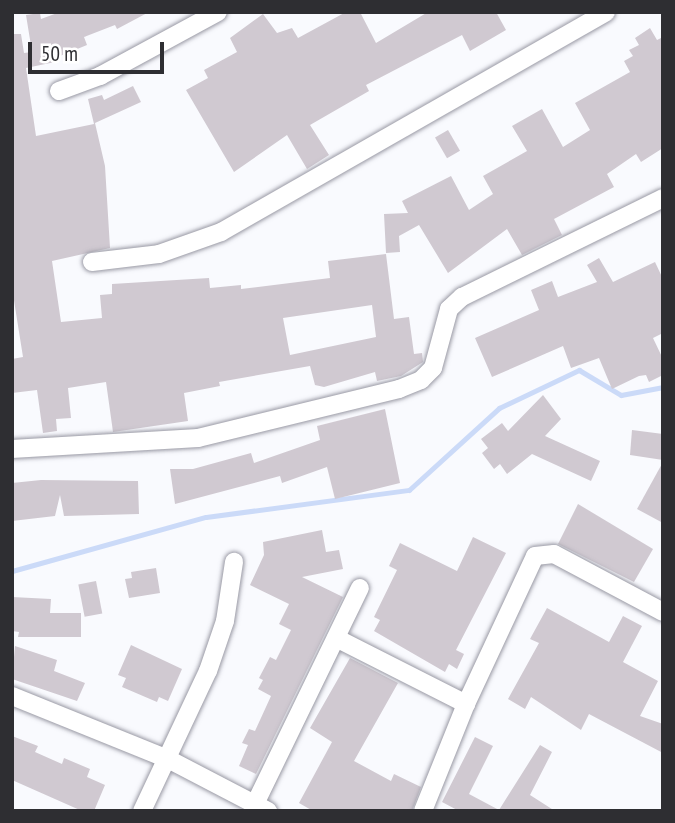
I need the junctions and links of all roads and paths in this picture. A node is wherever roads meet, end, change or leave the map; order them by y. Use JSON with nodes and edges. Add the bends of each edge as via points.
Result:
{"nodes":[{"id":1,"x":218,"y":12,"type":"edge"},
{"id":2,"x":606,"y":12,"type":"edge"},
{"id":3,"x":59,"y":92,"type":"dead end"},
{"id":4,"x":663,"y":198,"type":"edge"},
{"id":5,"x":92,"y":262,"type":"dead end"},
{"id":6,"x":12,"y":449,"type":"edge"},
{"id":7,"x":234,"y":562,"type":"dead end"},
{"id":8,"x":360,"y":588,"type":"dead end"},
{"id":9,"x":663,"y":612,"type":"edge"},
{"id":10,"x":336,"y":638,"type":"junction"},
{"id":11,"x":12,"y":696,"type":"edge"},
{"id":12,"x":466,"y":704,"type":"junction"},
{"id":13,"x":168,"y":759,"type":"junction"},
{"id":14,"x":261,"y":807,"type":"edge"},
{"id":15,"x":142,"y":811,"type":"edge"},
{"id":16,"x":423,"y":811,"type":"edge"}],
"edges":[{"from":1,"to":3,"type":"street","via":[[100,76]]},
{"from":2,"to":5,"type":"street","via":[[220,232],[159,254]]},
{"from":4,"to":6,"type":"street","via":[[462,297],[449,309],[433,368],[421,380],[399,389],[198,439]]},
{"from":7,"to":13,"type":"street","via":[[225,621]]},
{"from":8,"to":10,"type":"street"},
{"from":9,"to":12,"type":"street","via":[[554,554],[535,556]]},
{"from":10,"to":12,"type":"street"},
{"from":10,"to":14,"type":"street"},
{"from":11,"to":13,"type":"street"},
{"from":12,"to":16,"type":"street"},
{"from":13,"to":14,"type":"street"},
{"from":13,"to":15,"type":"street"}]}
